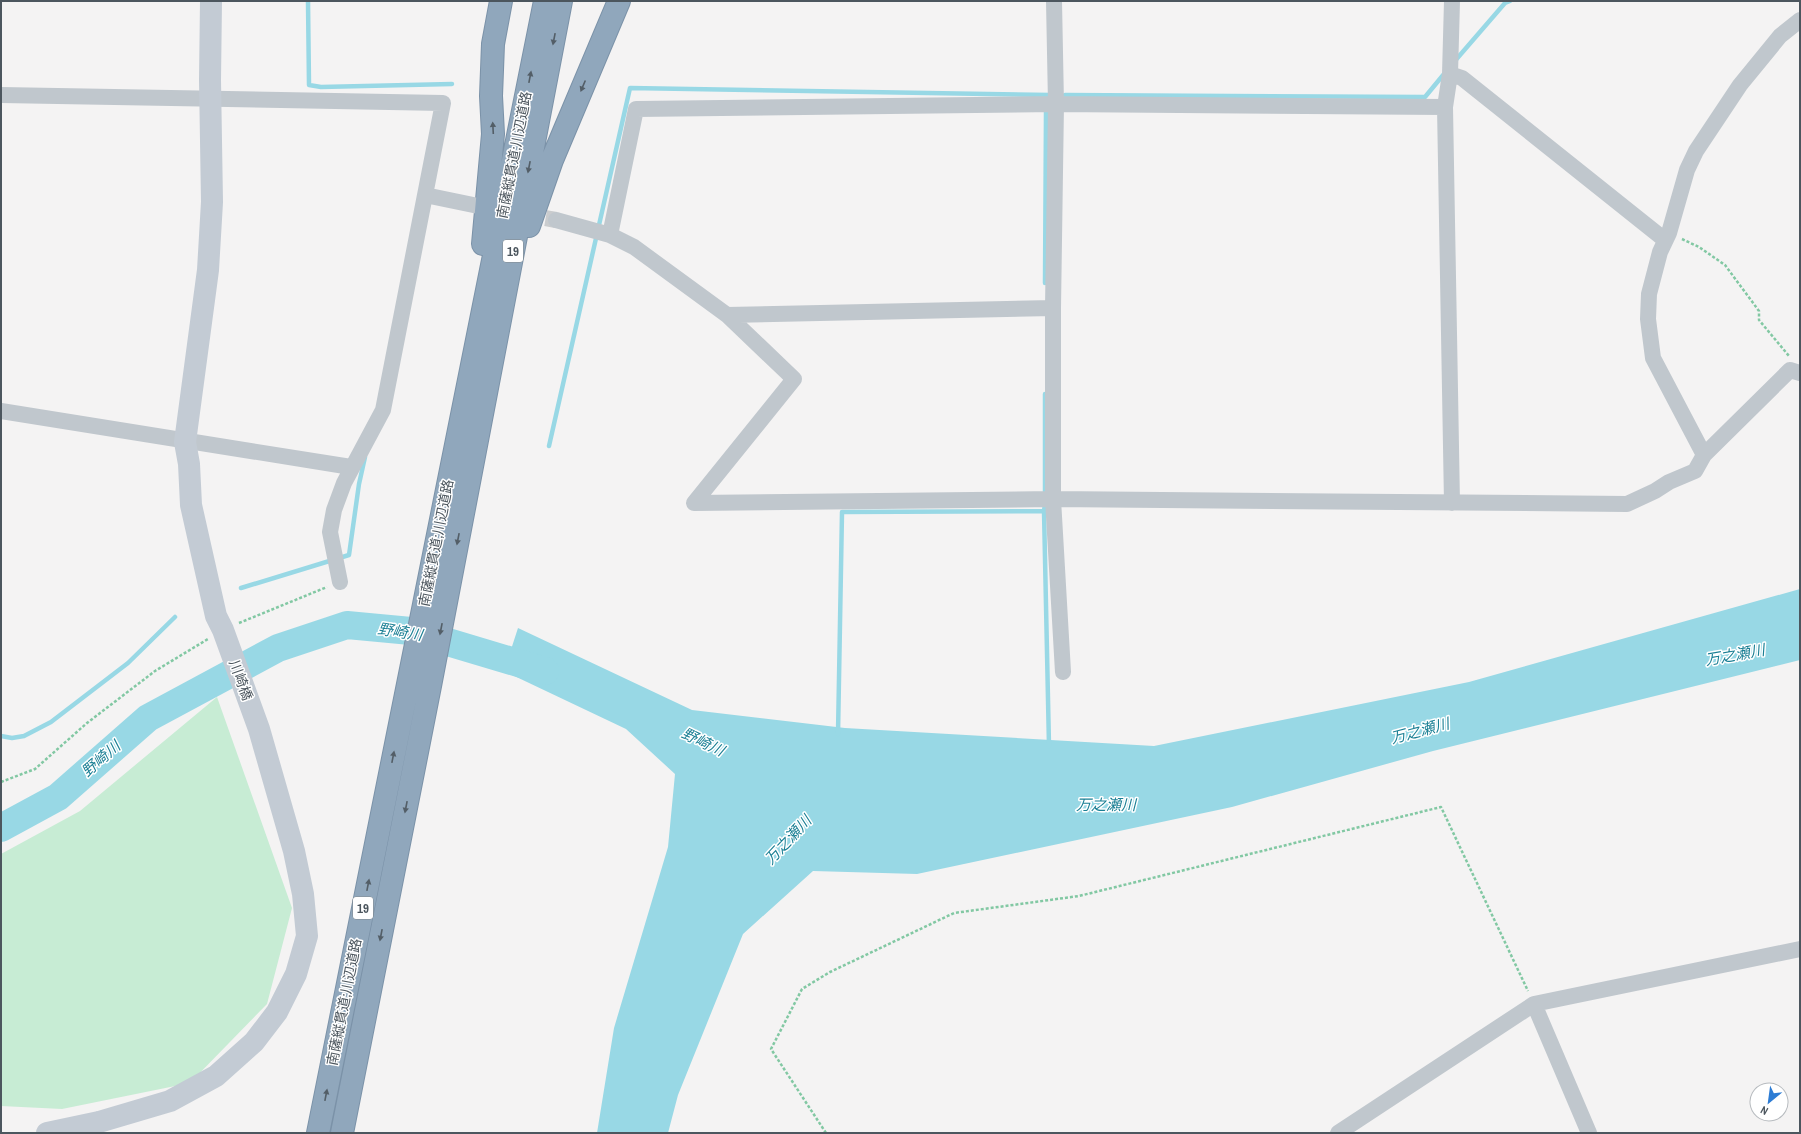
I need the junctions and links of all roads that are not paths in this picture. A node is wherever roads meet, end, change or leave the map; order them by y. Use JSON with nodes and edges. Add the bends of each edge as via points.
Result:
{"nodes":[{"id":1,"x":211,"y":1,"type":"edge"},
{"id":2,"x":501,"y":1,"type":"edge"},
{"id":3,"x":546,"y":1,"type":"edge"},
{"id":4,"x":561,"y":1,"type":"edge"},
{"id":5,"x":610,"y":1,"type":"edge"},
{"id":6,"x":619,"y":1,"type":"edge"},
{"id":7,"x":1054,"y":1,"type":"edge"},
{"id":8,"x":1452,"y":1,"type":"edge"},
{"id":9,"x":1800,"y":20,"type":"edge"},
{"id":10,"x":598,"y":50,"type":"junction"},
{"id":11,"x":1450,"y":68,"type":"junction"},
{"id":12,"x":1,"y":95,"type":"edge"},
{"id":13,"x":211,"y":99,"type":"junction"},
{"id":14,"x":1056,"y":104,"type":"junction"},
{"id":15,"x":1445,"y":107,"type":"junction"},
{"id":16,"x":425,"y":195,"type":"junction"},
{"id":17,"x":483,"y":207,"type":"dead end"},
{"id":18,"x":556,"y":220,"type":"tunnel mouth"},
{"id":19,"x":610,"y":235,"type":"junction"},
{"id":20,"x":1667,"y":236,"type":"junction"},
{"id":21,"x":1048,"y":308,"type":"junction"},
{"id":22,"x":727,"y":315,"type":"junction"},
{"id":23,"x":1795,"y":372,"type":"edge"},
{"id":24,"x":1,"y":411,"type":"edge"},
{"id":25,"x":185,"y":442,"type":"junction"},
{"id":26,"x":1704,"y":454,"type":"junction"},
{"id":27,"x":351,"y":467,"type":"junction"},
{"id":28,"x":447,"y":486,"type":"junction"},
{"id":29,"x":1053,"y":499,"type":"junction"},
{"id":30,"x":465,"y":500,"type":"junction"},
{"id":31,"x":1452,"y":503,"type":"junction"},
{"id":32,"x":340,"y":582,"type":"road end"},
{"id":33,"x":438,"y":589,"type":"junction"},
{"id":34,"x":1063,"y":672,"type":"dead end"},
{"id":35,"x":1800,"y":949,"type":"edge"},
{"id":36,"x":1534,"y":1004,"type":"junction"},
{"id":37,"x":47,"y":1133,"type":"edge"},
{"id":38,"x":318,"y":1133,"type":"edge"},
{"id":39,"x":342,"y":1133,"type":"edge"},
{"id":40,"x":1338,"y":1133,"type":"edge"},
{"id":41,"x":1589,"y":1133,"type":"edge"}],
"edges":[{"from":1,"to":13,"type":"street","name":"川崎橋"},
{"from":28,"to":2,"type":"highway","number":"19","one_way":true,"via":[[486,219],[493,134],[493,44]]},
{"from":28,"to":3,"type":"highway","name":"南薩縦貫道;川辺道路","number":"19","one_way":true},
{"from":4,"to":30,"type":"highway","name":"南薩縦貫道;川辺道路","number":"19","one_way":true},
{"from":5,"to":10,"type":"highway","number":"19"},
{"from":6,"to":10,"type":"highway","number":"19"},
{"from":7,"to":14,"type":"street"},
{"from":8,"to":11,"type":"street"},
{"from":9,"to":20,"type":"street","via":[[1780,36],[1740,85],[1696,151],[1687,170]]},
{"from":10,"to":30,"type":"highway","number":"19","one_way":true,"via":[[552,160],[528,227],[508,336]]},
{"from":11,"to":15,"type":"street"},
{"from":11,"to":20,"type":"street"},
{"from":12,"to":13,"type":"street"},
{"from":13,"to":16,"type":"street","via":[[442,103]]},
{"from":13,"to":25,"type":"street","name":"川崎橋","via":[[212,202],[208,270]]},
{"from":14,"to":15,"type":"street"},
{"from":14,"to":19,"type":"street","via":[[636,109]]},
{"from":14,"to":21,"type":"street"},
{"from":15,"to":31,"type":"street"},
{"from":16,"to":17,"type":"street"},
{"from":16,"to":27,"type":"street","via":[[383,410]]},
{"from":18,"to":19,"type":"street"},
{"from":19,"to":22,"type":"street","via":[[634,247]]},
{"from":20,"to":26,"type":"street","via":[[1649,294],[1648,318],[1653,358]]},
{"from":21,"to":22,"type":"street"},
{"from":21,"to":29,"type":"street"},
{"from":22,"to":29,"type":"street","via":[[794,379],[694,503]]},
{"from":23,"to":26,"type":"street"},
{"from":24,"to":25,"type":"street"},
{"from":25,"to":27,"type":"street"},
{"from":25,"to":37,"type":"street","name":"川崎橋","via":[[191,505],[216,616],[259,729],[294,851],[304,901],[307,936],[296,974],[277,1012],[254,1042],[216,1076],[170,1101],[99,1122]]},
{"from":26,"to":31,"type":"street","via":[[1695,471],[1627,504]]},
{"from":27,"to":32,"type":"street","via":[[337,503],[330,532]]},
{"from":28,"to":33,"type":"highway","name":"南薩縦貫道;川辺道路","number":"19"},
{"from":29,"to":31,"type":"street"},
{"from":29,"to":34,"type":"street"},
{"from":30,"to":33,"type":"highway","name":"南薩縦貫道;川辺道路","number":"19","one_way":true},
{"from":38,"to":33,"type":"highway","name":"南薩縦貫道;川辺道路","number":"19","one_way":true,"via":[[408,682]]},
{"from":33,"to":39,"type":"highway","name":"南薩縦貫道;川辺道路","number":"19","one_way":true,"via":[[430,686]]},
{"from":35,"to":36,"type":"street"},
{"from":36,"to":40,"type":"street"},
{"from":36,"to":41,"type":"street"}]}
